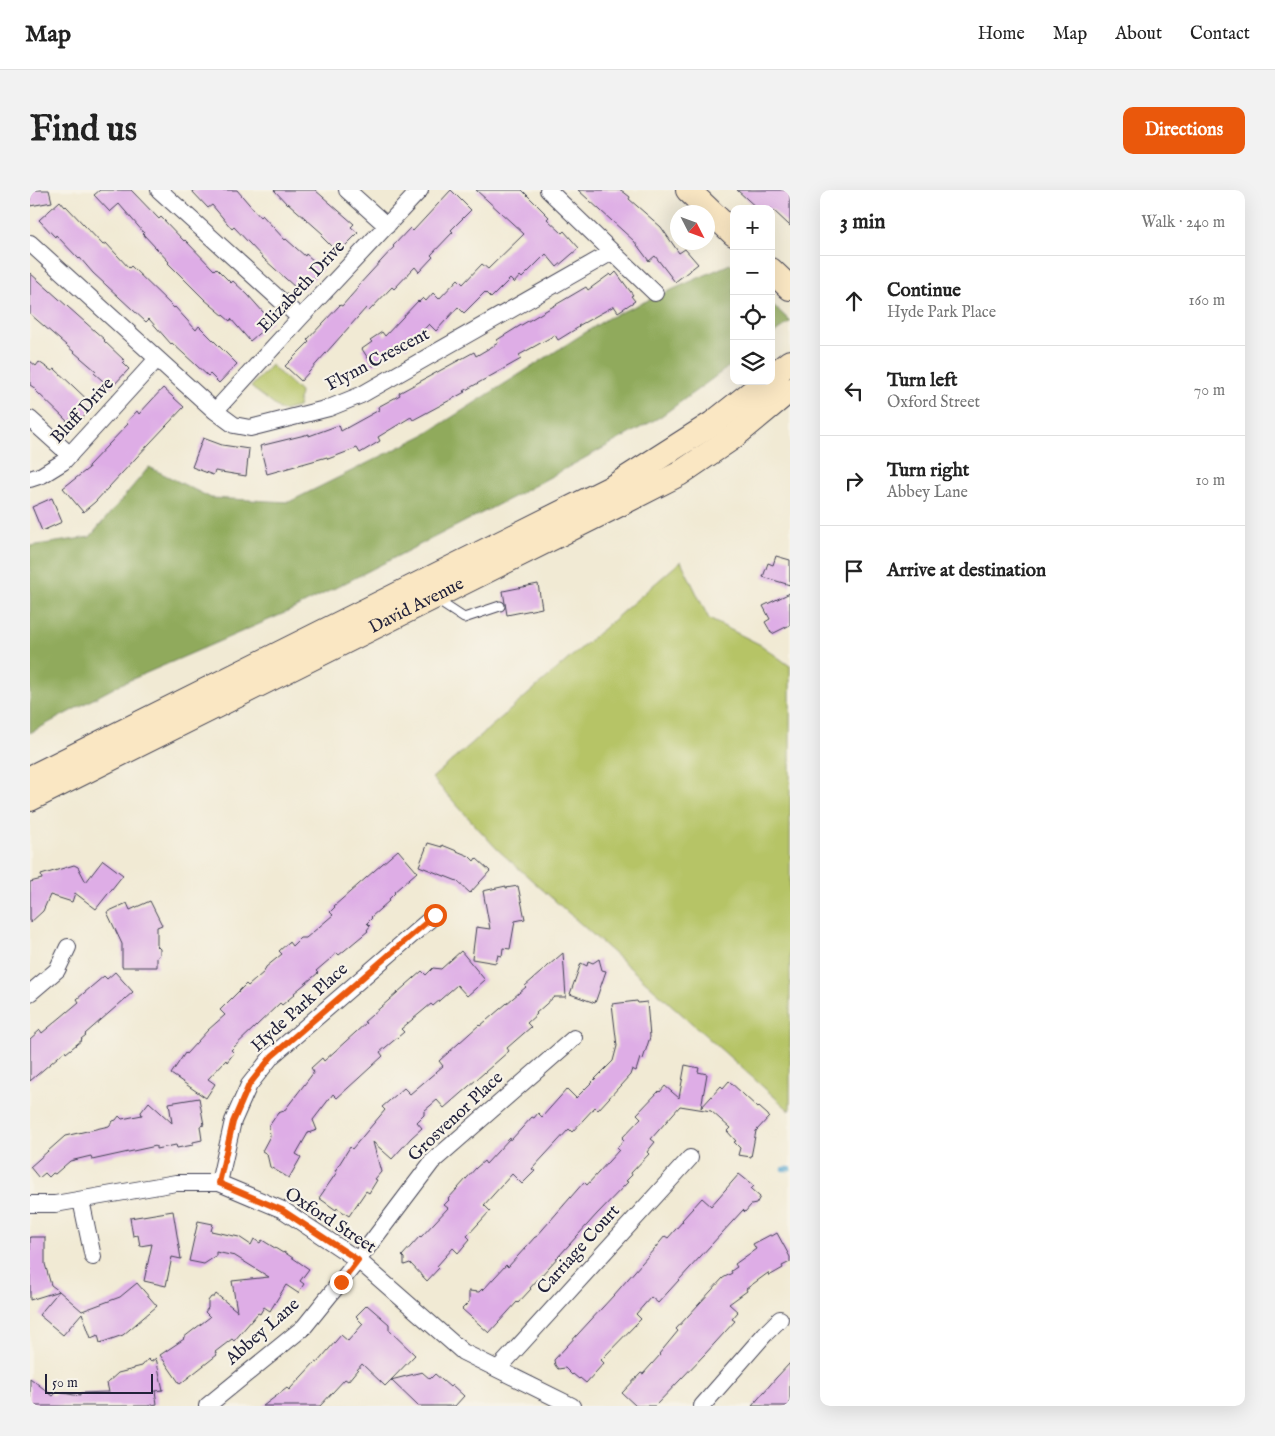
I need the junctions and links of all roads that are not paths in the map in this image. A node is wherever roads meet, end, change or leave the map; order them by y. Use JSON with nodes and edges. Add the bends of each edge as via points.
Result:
{"nodes":[{"id":1,"x":159,"y":190,"type":"edge"},
{"id":2,"x":347,"y":190,"type":"edge"},
{"id":3,"x":420,"y":190,"type":"edge"},
{"id":4,"x":548,"y":190,"type":"edge"},
{"id":5,"x":688,"y":190,"type":"edge"},
{"id":6,"x":386,"y":226,"type":"junction"},
{"id":7,"x":730,"y":230,"type":"edge"},
{"id":8,"x":30,"y":243,"type":"edge"},
{"id":9,"x":612,"y":252,"type":"junction"},
{"id":10,"x":655,"y":293,"type":"dead end"},
{"id":11,"x":300,"y":318,"type":"junction"},
{"id":12,"x":157,"y":359,"type":"junction"},
{"id":13,"x":790,"y":362,"type":"edge"},
{"id":14,"x":775,"y":374,"type":"edge"},
{"id":15,"x":761,"y":385,"type":"edge"},
{"id":16,"x":790,"y":390,"type":"edge"},
{"id":17,"x":215,"y":411,"type":"junction"},
{"id":18,"x":30,"y":419,"type":"edge"},
{"id":19,"x":70,"y":455,"type":"junction"},
{"id":20,"x":30,"y":479,"type":"edge"},
{"id":21,"x":432,"y":598,"type":"junction"},
{"id":22,"x":500,"y":606,"type":"dead end"},
{"id":23,"x":30,"y":778,"type":"edge"},
{"id":24,"x":30,"y":799,"type":"edge"},
{"id":25,"x":435,"y":915,"type":"dead end"},
{"id":26,"x":68,"y":947,"type":"dead end"},
{"id":27,"x":30,"y":993,"type":"edge"},
{"id":28,"x":574,"y":1038,"type":"dead end"},
{"id":29,"x":690,"y":1158,"type":"dead end"},
{"id":30,"x":219,"y":1183,"type":"junction"},
{"id":31,"x":81,"y":1200,"type":"junction"},
{"id":32,"x":30,"y":1204,"type":"edge"},
{"id":33,"x":93,"y":1257,"type":"dead end"},
{"id":34,"x":358,"y":1260,"type":"junction"},
{"id":35,"x":780,"y":1319,"type":"dead end"},
{"id":36,"x":498,"y":1369,"type":"junction"},
{"id":37,"x":207,"y":1406,"type":"edge"},
{"id":38,"x":572,"y":1406,"type":"edge"},
{"id":39,"x":702,"y":1406,"type":"edge"}],
"edges":[{"from":1,"to":11,"type":"street"},
{"from":2,"to":6,"type":"street"},
{"from":3,"to":6,"type":"street","name":"Elizabeth Drive"},
{"from":4,"to":9,"type":"street"},
{"from":5,"to":7,"type":"main road"},
{"from":6,"to":11,"type":"street","name":"Elizabeth Drive"},
{"from":8,"to":12,"type":"street","name":"Flynn Crescent"},
{"from":9,"to":10,"type":"street"},
{"from":9,"to":17,"type":"street","name":"Flynn Crescent","via":[[344,403],[250,428],[234,425]]},
{"from":11,"to":17,"type":"street","name":"Elizabeth Drive"},
{"from":12,"to":17,"type":"street","name":"Flynn Crescent"},
{"from":12,"to":19,"type":"street","name":"Bluff Drive"},
{"from":13,"to":14,"type":"main road"},
{"from":15,"to":23,"type":"main road","name":"David Avenue","via":[[713,423],[611,488]]},
{"from":16,"to":21,"type":"main road","name":"David Avenue","via":[[732,438],[678,474]]},
{"from":18,"to":19,"type":"street"},
{"from":19,"to":20,"type":"street","name":"Bluff Drive","via":[[53,469]]},
{"from":21,"to":22,"type":"lane","via":[[464,618]]},
{"from":21,"to":24,"type":"main road","name":"David Avenue"},
{"from":25,"to":30,"type":"street","name":"Hyde Park Place","via":[[272,1056],[249,1085],[233,1122]]},
{"from":26,"to":27,"type":"street","via":[[57,970]]},
{"from":28,"to":34,"type":"street","name":"Grosvenor Place","via":[[432,1162]]},
{"from":29,"to":36,"type":"street","name":"Carriage Court"},
{"from":30,"to":31,"type":"street","name":"Oxford Street","via":[[176,1183]]},
{"from":30,"to":34,"type":"street","name":"Oxford Street","via":[[282,1210]]},
{"from":31,"to":32,"type":"street","name":"Oxford Street"},
{"from":31,"to":33,"type":"street"},
{"from":34,"to":36,"type":"street","name":"Oxford Street","via":[[463,1352]]},
{"from":34,"to":37,"type":"street","name":"Abbey Lane","via":[[304,1327]]},
{"from":35,"to":39,"type":"street"},
{"from":36,"to":38,"type":"street","name":"Oxford Street"}]}
